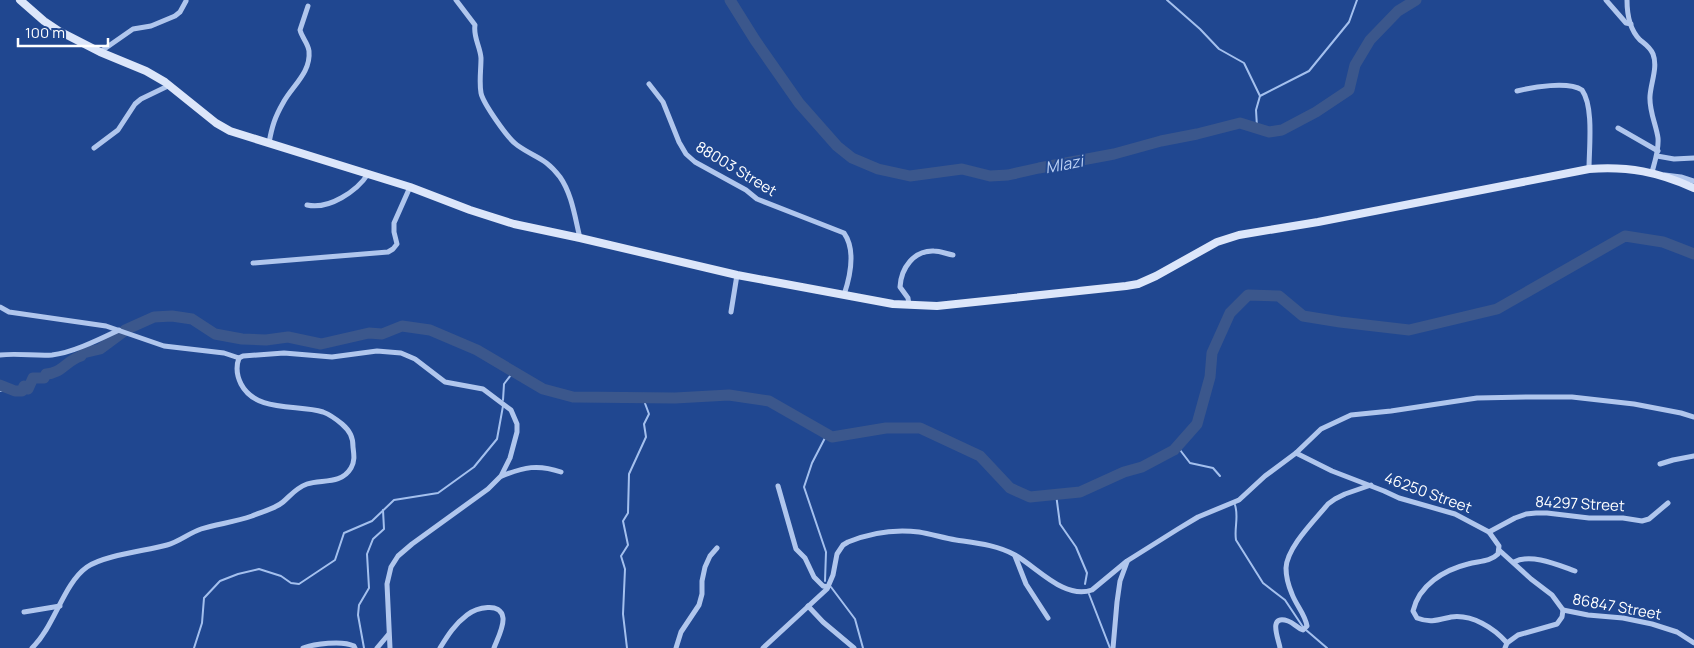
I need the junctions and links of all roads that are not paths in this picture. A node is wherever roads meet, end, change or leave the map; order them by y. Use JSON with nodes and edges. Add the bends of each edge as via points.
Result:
{"nodes":[{"id":1,"x":20,"y":0,"type":"edge"},
{"id":2,"x":456,"y":0,"type":"edge"},
{"id":3,"x":1606,"y":0,"type":"edge"},
{"id":4,"x":1627,"y":0,"type":"edge"},
{"id":5,"x":186,"y":1,"type":"edge"},
{"id":6,"x":308,"y":6,"type":"dead end"},
{"id":7,"x":1631,"y":24,"type":"junction"},
{"id":8,"x":100,"y":52,"type":"junction"},
{"id":9,"x":649,"y":84,"type":"dead end"},
{"id":10,"x":170,"y":85,"type":"junction"},
{"id":11,"x":1517,"y":91,"type":"dead end"},
{"id":12,"x":1618,"y":128,"type":"dead end"},
{"id":13,"x":269,"y":143,"type":"junction"},
{"id":14,"x":94,"y":148,"type":"dead end"},
{"id":15,"x":1656,"y":156,"type":"junction"},
{"id":16,"x":1694,"y":158,"type":"edge"},
{"id":17,"x":1589,"y":169,"type":"junction"},
{"id":18,"x":1656,"y":173,"type":"junction"},
{"id":19,"x":368,"y":174,"type":"junction"},
{"id":20,"x":1694,"y":181,"type":"edge"},
{"id":21,"x":410,"y":187,"type":"junction"},
{"id":22,"x":1694,"y":188,"type":"edge"},
{"id":23,"x":307,"y":205,"type":"dead end"},
{"id":24,"x":580,"y":238,"type":"junction"},
{"id":25,"x":953,"y":255,"type":"dead end"},
{"id":26,"x":253,"y":263,"type":"dead end"},
{"id":27,"x":737,"y":275,"type":"junction"},
{"id":28,"x":844,"y":295,"type":"junction"},
{"id":29,"x":909,"y":305,"type":"junction"},
{"id":30,"x":0,"y":307,"type":"edge"},
{"id":31,"x":730,"y":312,"type":"dead end"},
{"id":32,"x":119,"y":330,"type":"junction"},
{"id":33,"x":0,"y":355,"type":"edge"},
{"id":34,"x":239,"y":358,"type":"junction"},
{"id":35,"x":1694,"y":417,"type":"edge"},
{"id":36,"x":1296,"y":453,"type":"junction"},
{"id":37,"x":1694,"y":456,"type":"edge"},
{"id":38,"x":1660,"y":464,"type":"dead end"},
{"id":39,"x":561,"y":472,"type":"dead end"},
{"id":40,"x":501,"y":476,"type":"junction"},
{"id":41,"x":1371,"y":485,"type":"junction"},
{"id":42,"x":778,"y":486,"type":"dead end"},
{"id":43,"x":1668,"y":503,"type":"dead end"},
{"id":44,"x":1489,"y":532,"type":"junction"},
{"id":45,"x":717,"y":548,"type":"dead end"},
{"id":46,"x":1499,"y":550,"type":"junction"},
{"id":47,"x":1015,"y":555,"type":"junction"},
{"id":48,"x":1127,"y":561,"type":"junction"},
{"id":49,"x":1514,"y":562,"type":"junction"},
{"id":50,"x":1575,"y":571,"type":"dead end"},
{"id":51,"x":828,"y":587,"type":"junction"},
{"id":52,"x":60,"y":606,"type":"junction"},
{"id":53,"x":808,"y":606,"type":"junction"},
{"id":54,"x":1563,"y":610,"type":"junction"},
{"id":55,"x":24,"y":612,"type":"dead end"},
{"id":56,"x":1048,"y":618,"type":"dead end"},
{"id":57,"x":388,"y":635,"type":"junction"},
{"id":58,"x":842,"y":640,"type":"junction"},
{"id":59,"x":1694,"y":643,"type":"edge"},
{"id":60,"x":1506,"y":645,"type":"edge"},
{"id":61,"x":843,"y":647,"type":"edge"},
{"id":62,"x":32,"y":648,"type":"edge"},
{"id":63,"x":303,"y":648,"type":"edge"},
{"id":64,"x":355,"y":648,"type":"edge"},
{"id":65,"x":377,"y":648,"type":"edge"},
{"id":66,"x":390,"y":648,"type":"edge"},
{"id":67,"x":440,"y":648,"type":"edge"},
{"id":68,"x":494,"y":648,"type":"edge"},
{"id":69,"x":676,"y":648,"type":"edge"},
{"id":70,"x":763,"y":648,"type":"edge"},
{"id":71,"x":854,"y":648,"type":"edge"},
{"id":72,"x":1113,"y":648,"type":"edge"},
{"id":73,"x":1280,"y":648,"type":"edge"}],
"edges":[{"from":1,"to":8,"type":"street","via":[[58,31]]},
{"from":2,"to":24,"type":"street","via":[[476,25],[474,35],[481,56],[484,102],[517,145],[540,157],[559,175],[569,196]]},
{"from":3,"to":7,"type":"street","via":[[1626,23]]},
{"from":4,"to":7,"type":"street"},
{"from":5,"to":8,"type":"street","via":[[176,16],[133,30]]},
{"from":6,"to":13,"type":"street","via":[[300,30],[309,49],[308,63],[270,128]]},
{"from":7,"to":15,"type":"street","via":[[1639,39],[1653,53],[1650,103],[1658,136]]},
{"from":8,"to":10,"type":"street"},
{"from":9,"to":28,"type":"street","name":"88003 Street","via":[[663,102],[689,158],[757,199],[844,234],[850,243],[849,279]]},
{"from":10,"to":13,"type":"street","via":[[216,123],[230,131]]},
{"from":10,"to":14,"type":"street","via":[[141,99],[118,130]]},
{"from":11,"to":17,"type":"street","via":[[1562,86],[1582,90],[1589,120]]},
{"from":12,"to":15,"type":"street"},
{"from":13,"to":19,"type":"street"},
{"from":15,"to":16,"type":"street"},
{"from":15,"to":18,"type":"street"},
{"from":17,"to":18,"type":"street","via":[[1622,168]]},
{"from":17,"to":29,"type":"street","via":[[1239,235],[1217,242],[1147,281],[1126,286],[937,306]]},
{"from":18,"to":20,"type":"street"},
{"from":18,"to":22,"type":"street"},
{"from":19,"to":21,"type":"street"},
{"from":19,"to":23,"type":"street","via":[[364,181],[333,202],[321,206]]},
{"from":21,"to":24,"type":"street","via":[[514,224]]},
{"from":21,"to":26,"type":"street","via":[[394,223],[397,244],[388,252]]},
{"from":24,"to":27,"type":"street"},
{"from":25,"to":29,"type":"street","via":[[927,251],[908,263],[900,287]]},
{"from":27,"to":28,"type":"street"},
{"from":27,"to":31,"type":"street"},
{"from":28,"to":29,"type":"street"},
{"from":30,"to":32,"type":"street","via":[[8,312]]},
{"from":32,"to":33,"type":"street","via":[[62,353]]},
{"from":32,"to":34,"type":"street","via":[[164,346],[224,353]]},
{"from":34,"to":40,"type":"street","via":[[284,353],[340,356],[377,351],[410,356],[444,382],[483,389],[511,410],[517,432]]},
{"from":34,"to":52,"type":"street","via":[[238,379],[250,394],[276,406],[326,413],[344,426],[353,443],[354,460],[349,472],[343,477],[307,484],[278,506],[251,516],[88,567],[70,587]]},
{"from":35,"to":36,"type":"street","via":[[1652,406],[1572,398],[1477,398],[1351,415],[1321,429]]},
{"from":36,"to":41,"type":"street","name":"46250 Street"},
{"from":36,"to":48,"type":"street","via":[[1239,500],[1198,517]]},
{"from":37,"to":38,"type":"street"},
{"from":39,"to":40,"type":"street","via":[[534,467]]},
{"from":40,"to":57,"type":"street","via":[[398,556],[391,566],[388,580]]},
{"from":41,"to":44,"type":"street","name":"46250 Street","via":[[1398,498],[1449,512]]},
{"from":41,"to":73,"type":"street","via":[[1328,504],[1288,557],[1286,568],[1292,595],[1307,626],[1302,630],[1287,621],[1276,624]]},
{"from":42,"to":51,"type":"street","via":[[796,549],[806,558],[814,577]]},
{"from":43,"to":44,"type":"street","name":"84297 Street","via":[[1642,521],[1547,512],[1526,514]]},
{"from":44,"to":46,"type":"street"},
{"from":45,"to":69,"type":"street","via":[[705,567],[699,605],[681,632]]},
{"from":46,"to":49,"type":"street","name":"86847 Street"},
{"from":46,"to":60,"type":"street","via":[[1495,557],[1457,567],[1438,577],[1423,591],[1413,611],[1417,618],[1426,622],[1452,617],[1471,619],[1494,630]]},
{"from":47,"to":48,"type":"street","via":[[1050,580],[1066,588],[1086,592]]},
{"from":47,"to":51,"type":"street","via":[[979,543],[920,532],[882,532],[843,545],[837,554]]},
{"from":47,"to":56,"type":"street","via":[[1026,584]]},
{"from":48,"to":72,"type":"street","via":[[1117,598]]},
{"from":49,"to":50,"type":"street","via":[[1538,560]]},
{"from":49,"to":54,"type":"street","name":"86847 Street","via":[[1552,594]]},
{"from":51,"to":53,"type":"street"},
{"from":52,"to":55,"type":"street"},
{"from":52,"to":62,"type":"street"},
{"from":53,"to":58,"type":"street"},
{"from":53,"to":70,"type":"street"},
{"from":54,"to":59,"type":"street","name":"86847 Street","via":[[1652,624],[1677,632]]},
{"from":54,"to":60,"type":"street","name":"86847 Street","via":[[1556,624],[1518,635]]},
{"from":57,"to":65,"type":"street"},
{"from":57,"to":66,"type":"street"},
{"from":58,"to":61,"type":"street"},
{"from":58,"to":71,"type":"street"},
{"from":63,"to":64,"type":"street","via":[[346,643]]},
{"from":67,"to":68,"type":"street","via":[[455,625],[475,610],[488,607],[503,617]]}]}
